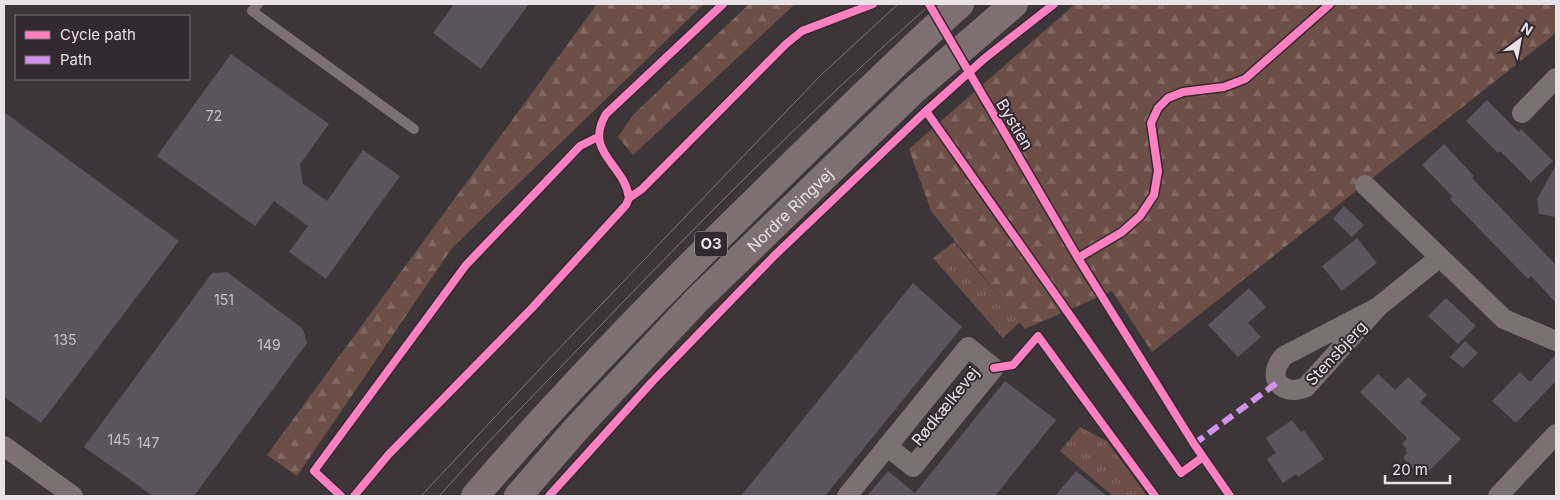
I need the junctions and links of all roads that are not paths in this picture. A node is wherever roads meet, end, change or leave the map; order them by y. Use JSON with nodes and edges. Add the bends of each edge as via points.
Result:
{"nodes":[{"id":1,"x":258,"y":4,"type":"edge"},
{"id":2,"x":960,"y":4,"type":"edge"},
{"id":3,"x":1014,"y":4,"type":"edge"},
{"id":4,"x":1556,"y":78,"type":"edge"},
{"id":5,"x":1522,"y":113,"type":"dead end"},
{"id":6,"x":414,"y":129,"type":"dead end"},
{"id":7,"x":1365,"y":185,"type":"dead end"},
{"id":8,"x":1440,"y":257,"type":"junction"},
{"id":9,"x":1378,"y":307,"type":"junction"},
{"id":10,"x":1555,"y":339,"type":"edge"},
{"id":11,"x":1556,"y":434,"type":"edge"},
{"id":12,"x":4,"y":446,"type":"edge"},
{"id":13,"x":887,"y":446,"type":"junction"},
{"id":14,"x":72,"y":496,"type":"edge"},
{"id":15,"x":475,"y":496,"type":"edge"},
{"id":16,"x":518,"y":496,"type":"edge"},
{"id":17,"x":846,"y":496,"type":"edge"},
{"id":18,"x":1498,"y":496,"type":"edge"}],
"edges":[{"from":1,"to":6,"type":"lane","via":[[252,11]]},
{"from":2,"to":15,"type":"main road","name":"Nordre Ringvej","number":"O3","via":[[885,72],[682,273]]},
{"from":3,"to":16,"type":"main road","name":"Nordre Ringvej","number":"O3","via":[[914,91],[697,300]]},
{"from":4,"to":5,"type":"street"},
{"from":7,"to":8,"type":"street"},
{"from":8,"to":9,"type":"street","name":"Stensbjerg"},
{"from":8,"to":10,"type":"street","via":[[1504,319]]},
{"from":9,"to":9,"type":"street","name":"Stensbjerg","via":[[1284,356],[1277,363],[1275,373],[1278,382],[1286,389],[1296,391],[1306,387]]},
{"from":11,"to":18,"type":"street"},
{"from":12,"to":14,"type":"street"},
{"from":13,"to":13,"type":"street","name":"Rødkælkevej","via":[[913,467],[994,368],[968,347]]},
{"from":13,"to":17,"type":"street","name":"Rødkælkevej"}]}
